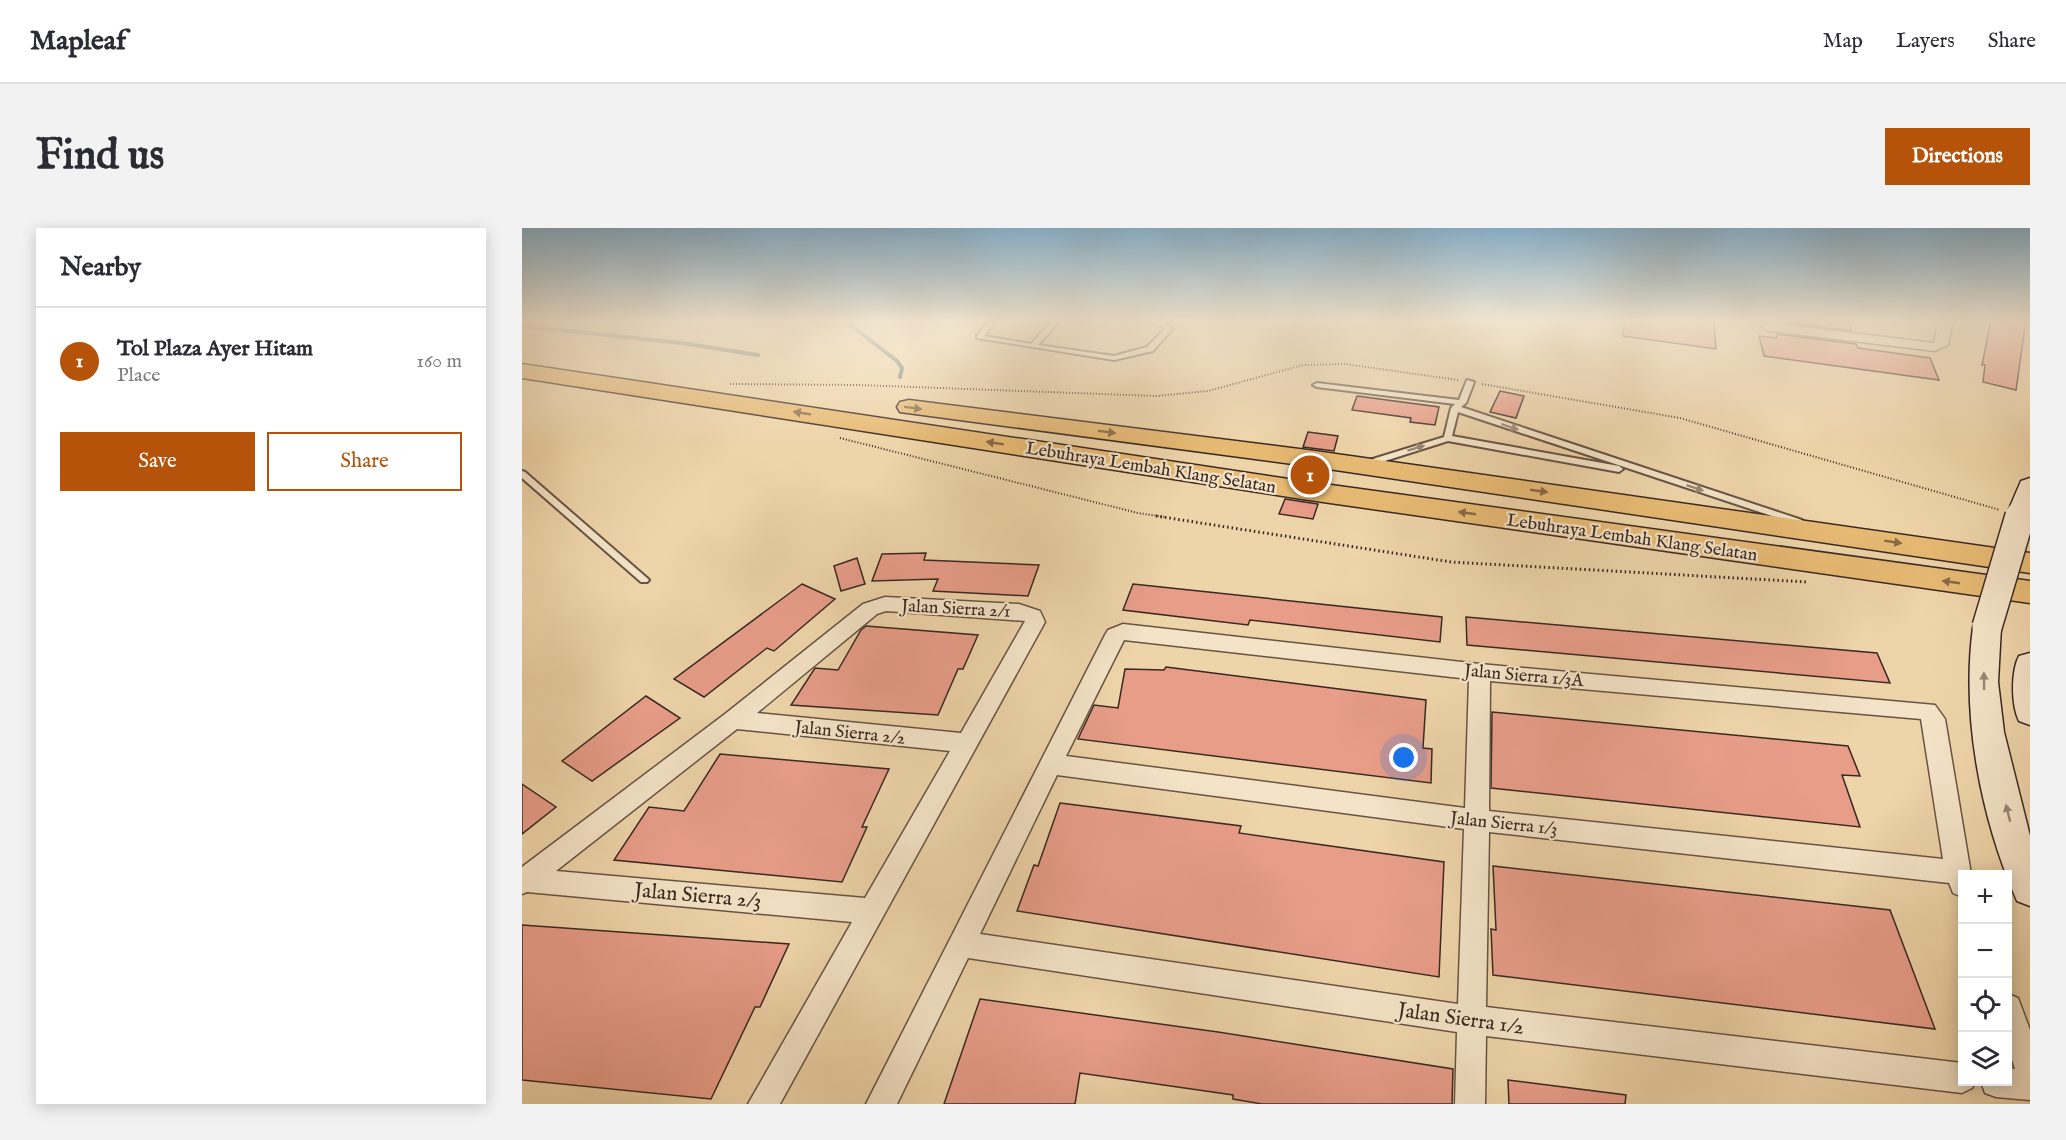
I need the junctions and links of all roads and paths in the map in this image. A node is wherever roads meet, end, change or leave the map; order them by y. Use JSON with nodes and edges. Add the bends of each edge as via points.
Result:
{"nodes":[{"id":1,"x":558,"y":361,"type":"edge"},
{"id":2,"x":522,"y":371,"type":"edge"},
{"id":3,"x":1470,"y":382,"type":"junction"},
{"id":4,"x":730,"y":384,"type":"junction"},
{"id":5,"x":1317,"y":385,"type":"dead end"},
{"id":6,"x":1458,"y":406,"type":"junction"},
{"id":7,"x":833,"y":436,"type":"dead end"},
{"id":8,"x":1448,"y":438,"type":"junction"},
{"id":9,"x":1360,"y":466,"type":"junction"},
{"id":10,"x":522,"y":474,"type":"edge"},
{"id":11,"x":1656,"y":475,"type":"junction"},
{"id":12,"x":2020,"y":502,"type":"edge"},
{"id":13,"x":1835,"y":533,"type":"junction"},
{"id":14,"x":2030,"y":563,"type":"edge"},
{"id":15,"x":644,"y":580,"type":"dead end"},
{"id":16,"x":1812,"y":582,"type":"dead end"},
{"id":17,"x":2030,"y":592,"type":"edge"},
{"id":18,"x":2030,"y":664,"type":"edge"},
{"id":19,"x":1480,"y":672,"type":"junction"},
{"id":20,"x":2030,"y":712,"type":"edge"},
{"id":21,"x":733,"y":720,"type":"junction"},
{"id":22,"x":966,"y":743,"type":"junction"},
{"id":23,"x":1051,"y":764,"type":"junction"},
{"id":24,"x":1477,"y":820,"type":"junction"},
{"id":25,"x":1959,"y":870,"type":"edge"},
{"id":26,"x":1958,"y":878,"type":"edge"},
{"id":27,"x":523,"y":881,"type":"edge"},
{"id":28,"x":2030,"y":889,"type":"edge"},
{"id":29,"x":872,"y":911,"type":"junction"},
{"id":30,"x":961,"y":944,"type":"junction"},
{"id":31,"x":1472,"y":1020,"type":"junction"},
{"id":32,"x":2012,"y":1021,"type":"edge"},
{"id":33,"x":2030,"y":1070,"type":"edge"},
{"id":34,"x":1958,"y":1078,"type":"edge"},
{"id":35,"x":2012,"y":1083,"type":"edge"},
{"id":36,"x":2030,"y":1085,"type":"edge"},
{"id":37,"x":762,"y":1104,"type":"edge"},
{"id":38,"x":881,"y":1104,"type":"edge"},
{"id":39,"x":1470,"y":1104,"type":"edge"}],
"edges":[{"from":1,"to":4,"type":"highway","name":"Lebuhraya Lembah Klang Selatan"},
{"from":17,"to":2,"type":"highway","name":"Lebuhraya Lembah Klang Selatan","one_way":true,"via":[[1311,491]]},
{"from":3,"to":4,"type":"path","via":[[1346,364],[1303,365],[1208,391],[1156,396]]},
{"from":3,"to":6,"type":"lane"},
{"from":3,"to":12,"type":"path","via":[[1680,418]]},
{"from":4,"to":9,"type":"highway","name":"Lebuhraya Lembah Klang Selatan","one_way":true},
{"from":5,"to":6,"type":"lane"},
{"from":6,"to":8,"type":"lane"},
{"from":6,"to":11,"type":"lane","one_way":true},
{"from":7,"to":16,"type":"path","via":[[1138,513],[1451,562]]},
{"from":9,"to":8,"type":"lane","one_way":true},
{"from":8,"to":11,"type":"lane"},
{"from":9,"to":13,"type":"highway","name":"Lebuhraya Lembah Klang Selatan","one_way":true},
{"from":10,"to":15,"type":"lane"},
{"from":11,"to":13,"type":"lane","one_way":true},
{"from":28,"to":12,"type":"main road","one_way":true,"bridge":true,"via":[[1988,736],[1983,682],[1987,627]]},
{"from":13,"to":14,"type":"highway","name":"Lebuhraya Lembah Klang Selatan","one_way":true},
{"from":18,"to":20,"type":"main road"},
{"from":19,"to":23,"type":"street","name":"Jalan Sierra 1/3A","via":[[1123,632],[1115,635]]},
{"from":19,"to":24,"type":"street"},
{"from":19,"to":25,"type":"street","name":"Jalan Sierra 1/3A","via":[[1927,711],[1934,719]]},
{"from":21,"to":22,"type":"street","name":"Jalan Sierra 2/2"},
{"from":21,"to":22,"type":"street","name":"Jalan Sierra 2/1","via":[[870,609],[885,604],[1019,611],[1032,616],[1035,622]]},
{"from":21,"to":27,"type":"street","name":"Jalan Sierra 2/1"},
{"from":22,"to":29,"type":"street","name":"Jalan Sierra 2/1"},
{"from":23,"to":24,"type":"street","name":"Jalan Sierra 1/3"},
{"from":23,"to":30,"type":"street"},
{"from":24,"to":26,"type":"street","name":"Jalan Sierra 1/3"},
{"from":24,"to":31,"type":"street"},
{"from":27,"to":29,"type":"street","name":"Jalan Sierra 2/3"},
{"from":29,"to":37,"type":"street","name":"Jalan Sierra 2/1"},
{"from":30,"to":31,"type":"street","name":"Jalan Sierra 1/2"},
{"from":30,"to":38,"type":"street"},
{"from":31,"to":34,"type":"street","name":"Jalan Sierra 1/2"},
{"from":31,"to":39,"type":"street"},
{"from":32,"to":33,"type":"street"},
{"from":35,"to":36,"type":"street"}]}
